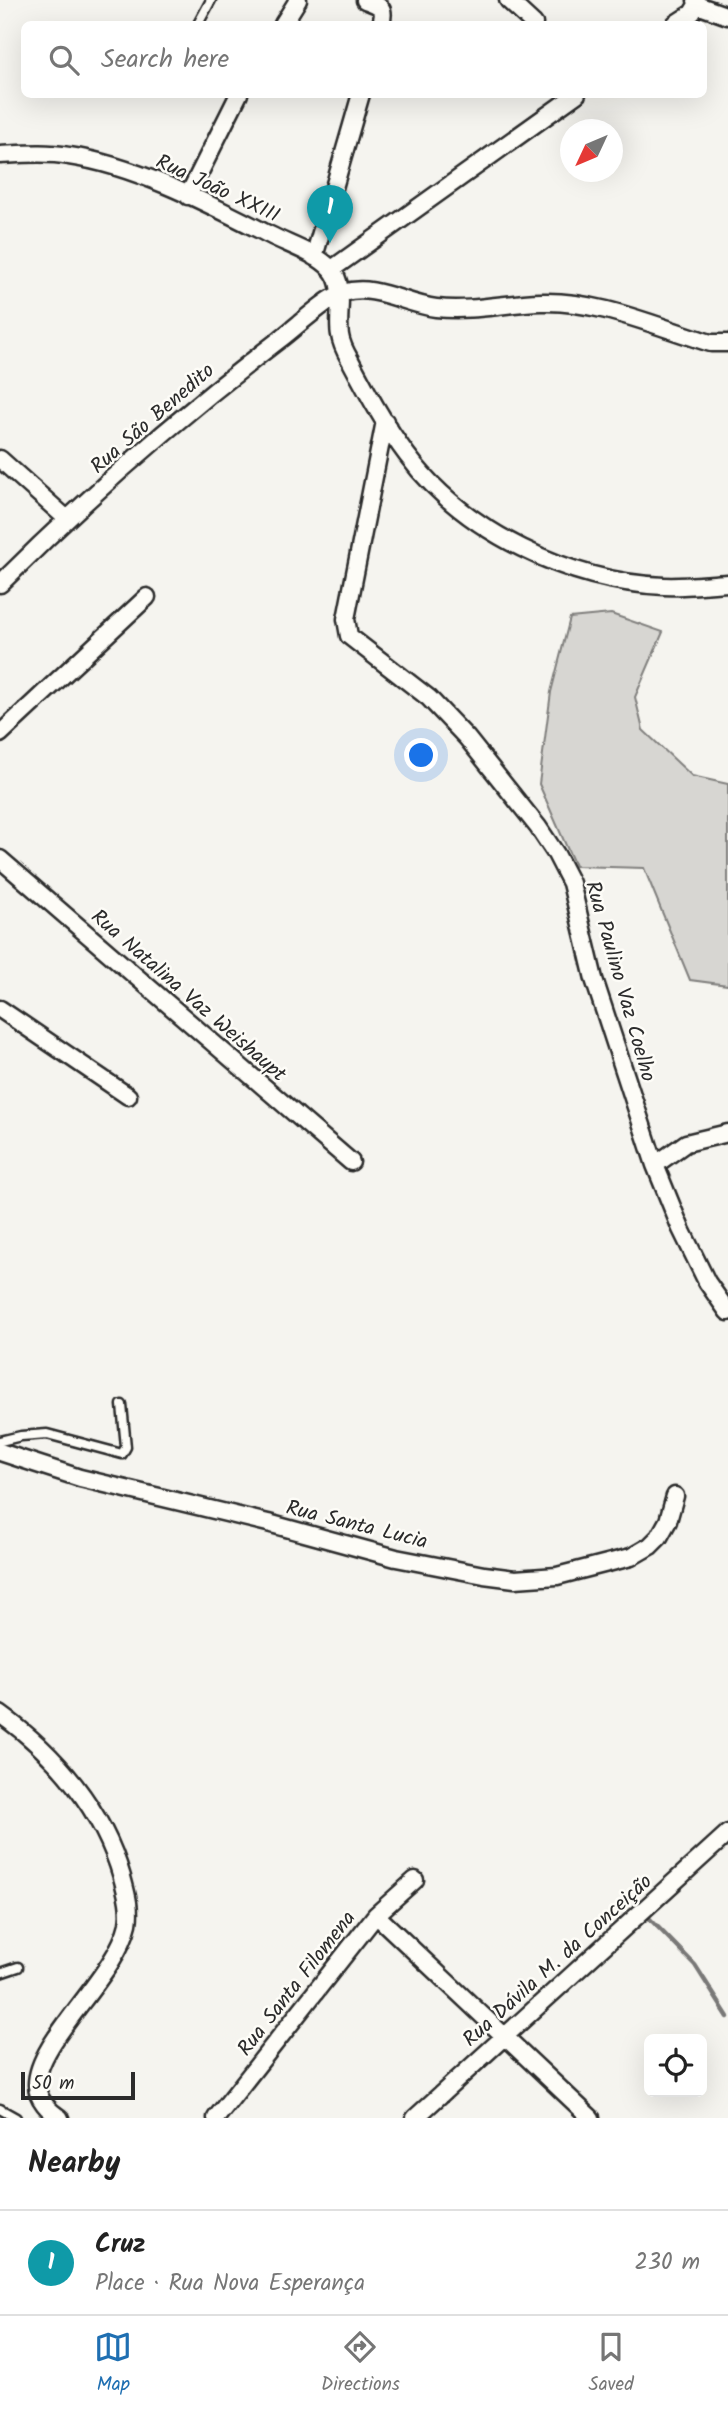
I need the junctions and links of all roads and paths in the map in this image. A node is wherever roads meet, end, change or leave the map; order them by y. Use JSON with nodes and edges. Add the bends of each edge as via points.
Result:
{"nodes":[{"id":1,"x":211,"y":0,"type":"edge"},
{"id":2,"x":296,"y":0,"type":"edge"},
{"id":3,"x":365,"y":0,"type":"edge"},
{"id":4,"x":508,"y":0,"type":"edge"},
{"id":5,"x":697,"y":2,"type":"edge"},
{"id":6,"x":728,"y":16,"type":"edge"},
{"id":7,"x":200,"y":21,"type":"edge"},
{"id":8,"x":285,"y":21,"type":"edge"},
{"id":9,"x":382,"y":21,"type":"edge"},
{"id":10,"x":531,"y":21,"type":"edge"},
{"id":11,"x":680,"y":21,"type":"edge"},
{"id":12,"x":235,"y":98,"type":"edge"},
{"id":13,"x":359,"y":98,"type":"edge"},
{"id":14,"x":571,"y":98,"type":"edge"},
{"id":15,"x":0,"y":155,"type":"edge"},
{"id":16,"x":188,"y":196,"type":"junction"},
{"id":17,"x":314,"y":257,"type":"junction"},
{"id":18,"x":332,"y":269,"type":"junction"},
{"id":19,"x":340,"y":293,"type":"junction"},
{"id":20,"x":711,"y":343,"type":"junction"},
{"id":21,"x":728,"y":343,"type":"edge"},
{"id":22,"x":728,"y":351,"type":"edge"},
{"id":23,"x":385,"y":421,"type":"junction"},
{"id":24,"x":0,"y":458,"type":"edge"},
{"id":25,"x":67,"y":519,"type":"junction"},
{"id":26,"x":728,"y":583,"type":"edge"},
{"id":27,"x":0,"y":584,"type":"edge"},
{"id":28,"x":147,"y":597,"type":"dead end"},
{"id":29,"x":0,"y":734,"type":"edge"},
{"id":30,"x":0,"y":859,"type":"edge"},
{"id":31,"x":0,"y":1009,"type":"edge"},
{"id":32,"x":128,"y":1096,"type":"dead end"},
{"id":33,"x":728,"y":1133,"type":"edge"},
{"id":34,"x":351,"y":1162,"type":"dead end"},
{"id":35,"x":655,"y":1165,"type":"junction"},
{"id":36,"x":728,"y":1312,"type":"edge"},
{"id":37,"x":122,"y":1405,"type":"dead end"},
{"id":38,"x":0,"y":1441,"type":"edge"},
{"id":39,"x":0,"y":1452,"type":"edge"},
{"id":40,"x":675,"y":1496,"type":"dead end"},
{"id":41,"x":0,"y":1714,"type":"edge"},
{"id":42,"x":728,"y":1833,"type":"edge"},
{"id":43,"x":415,"y":1880,"type":"dead end"},
{"id":44,"x":376,"y":1915,"type":"junction"},
{"id":45,"x":18,"y":1967,"type":"dead end"},
{"id":46,"x":0,"y":1973,"type":"edge"},
{"id":47,"x":504,"y":2036,"type":"junction"},
{"id":48,"x":0,"y":2109,"type":"edge"},
{"id":49,"x":16,"y":2118,"type":"edge"},
{"id":50,"x":60,"y":2118,"type":"edge"},
{"id":51,"x":216,"y":2118,"type":"edge"},
{"id":52,"x":415,"y":2118,"type":"edge"},
{"id":53,"x":591,"y":2118,"type":"edge"}],
"edges":[{"from":1,"to":7,"type":"lane"},
{"from":2,"to":8,"type":"street"},
{"from":3,"to":9,"type":"street","via":[[379,6]]},
{"from":4,"to":10,"type":"street"},
{"from":5,"to":6,"type":"street"},
{"from":5,"to":11,"type":"street","via":[[692,13]]},
{"from":12,"to":16,"type":"street"},
{"from":13,"to":17,"type":"street"},
{"from":14,"to":18,"type":"street"},
{"from":15,"to":16,"type":"street","name":"Rua João XXIII","via":[[68,155],[91,160],[134,172]]},
{"from":16,"to":17,"type":"street","name":"Rua João XXIII"},
{"from":17,"to":18,"type":"street","name":"Rua João XXIII"},
{"from":18,"to":19,"type":"street"},
{"from":19,"to":20,"type":"street","via":[[371,290],[434,307],[482,309],[542,302],[592,307]]},
{"from":19,"to":23,"type":"street","via":[[340,335]]},
{"from":19,"to":25,"type":"street","name":"Rua São Benedito","via":[[229,378]]},
{"from":20,"to":21,"type":"street"},
{"from":20,"to":22,"type":"street"},
{"from":23,"to":26,"type":"street","via":[[433,485],[510,544],[610,579],[664,586]]},
{"from":23,"to":35,"type":"street","name":"Rua Paulino Vaz Coelho","via":[[346,619],[349,636],[391,667],[467,738],[556,854],[571,883],[594,979]]},
{"from":24,"to":25,"type":"street"},
{"from":25,"to":27,"type":"street","name":"Rua São Benedito"},
{"from":28,"to":29,"type":"street"},
{"from":30,"to":34,"type":"street","name":"Rua Natalina Vaz Weishaupt"},
{"from":31,"to":32,"type":"street"},
{"from":33,"to":35,"type":"street","via":[[686,1143]]},
{"from":35,"to":36,"type":"street","name":"Rua Paulino Vaz Coelho","via":[[707,1282]]},
{"from":37,"to":38,"type":"lane","via":[[126,1447],[122,1454],[47,1434]]},
{"from":39,"to":40,"type":"street","name":"Rua Santa Lucia","via":[[80,1478],[396,1558],[515,1579],[557,1576],[631,1557],[659,1537]]},
{"from":41,"to":50,"type":"street","via":[[60,1766],[95,1815],[116,1857],[128,1899],[129,1921],[122,1945],[51,2046],[38,2073],[40,2097]]},
{"from":42,"to":47,"type":"street","name":"Rua Dávila M. da Conceição"},
{"from":43,"to":44,"type":"street","name":"Rua Santa Filomena"},
{"from":44,"to":47,"type":"street"},
{"from":44,"to":51,"type":"street","name":"Rua Santa Filomena"},
{"from":45,"to":46,"type":"lane"},
{"from":47,"to":52,"type":"street","name":"Rua Dávila M. da Conceição"},
{"from":47,"to":53,"type":"street"},
{"from":48,"to":49,"type":"lane"}]}
